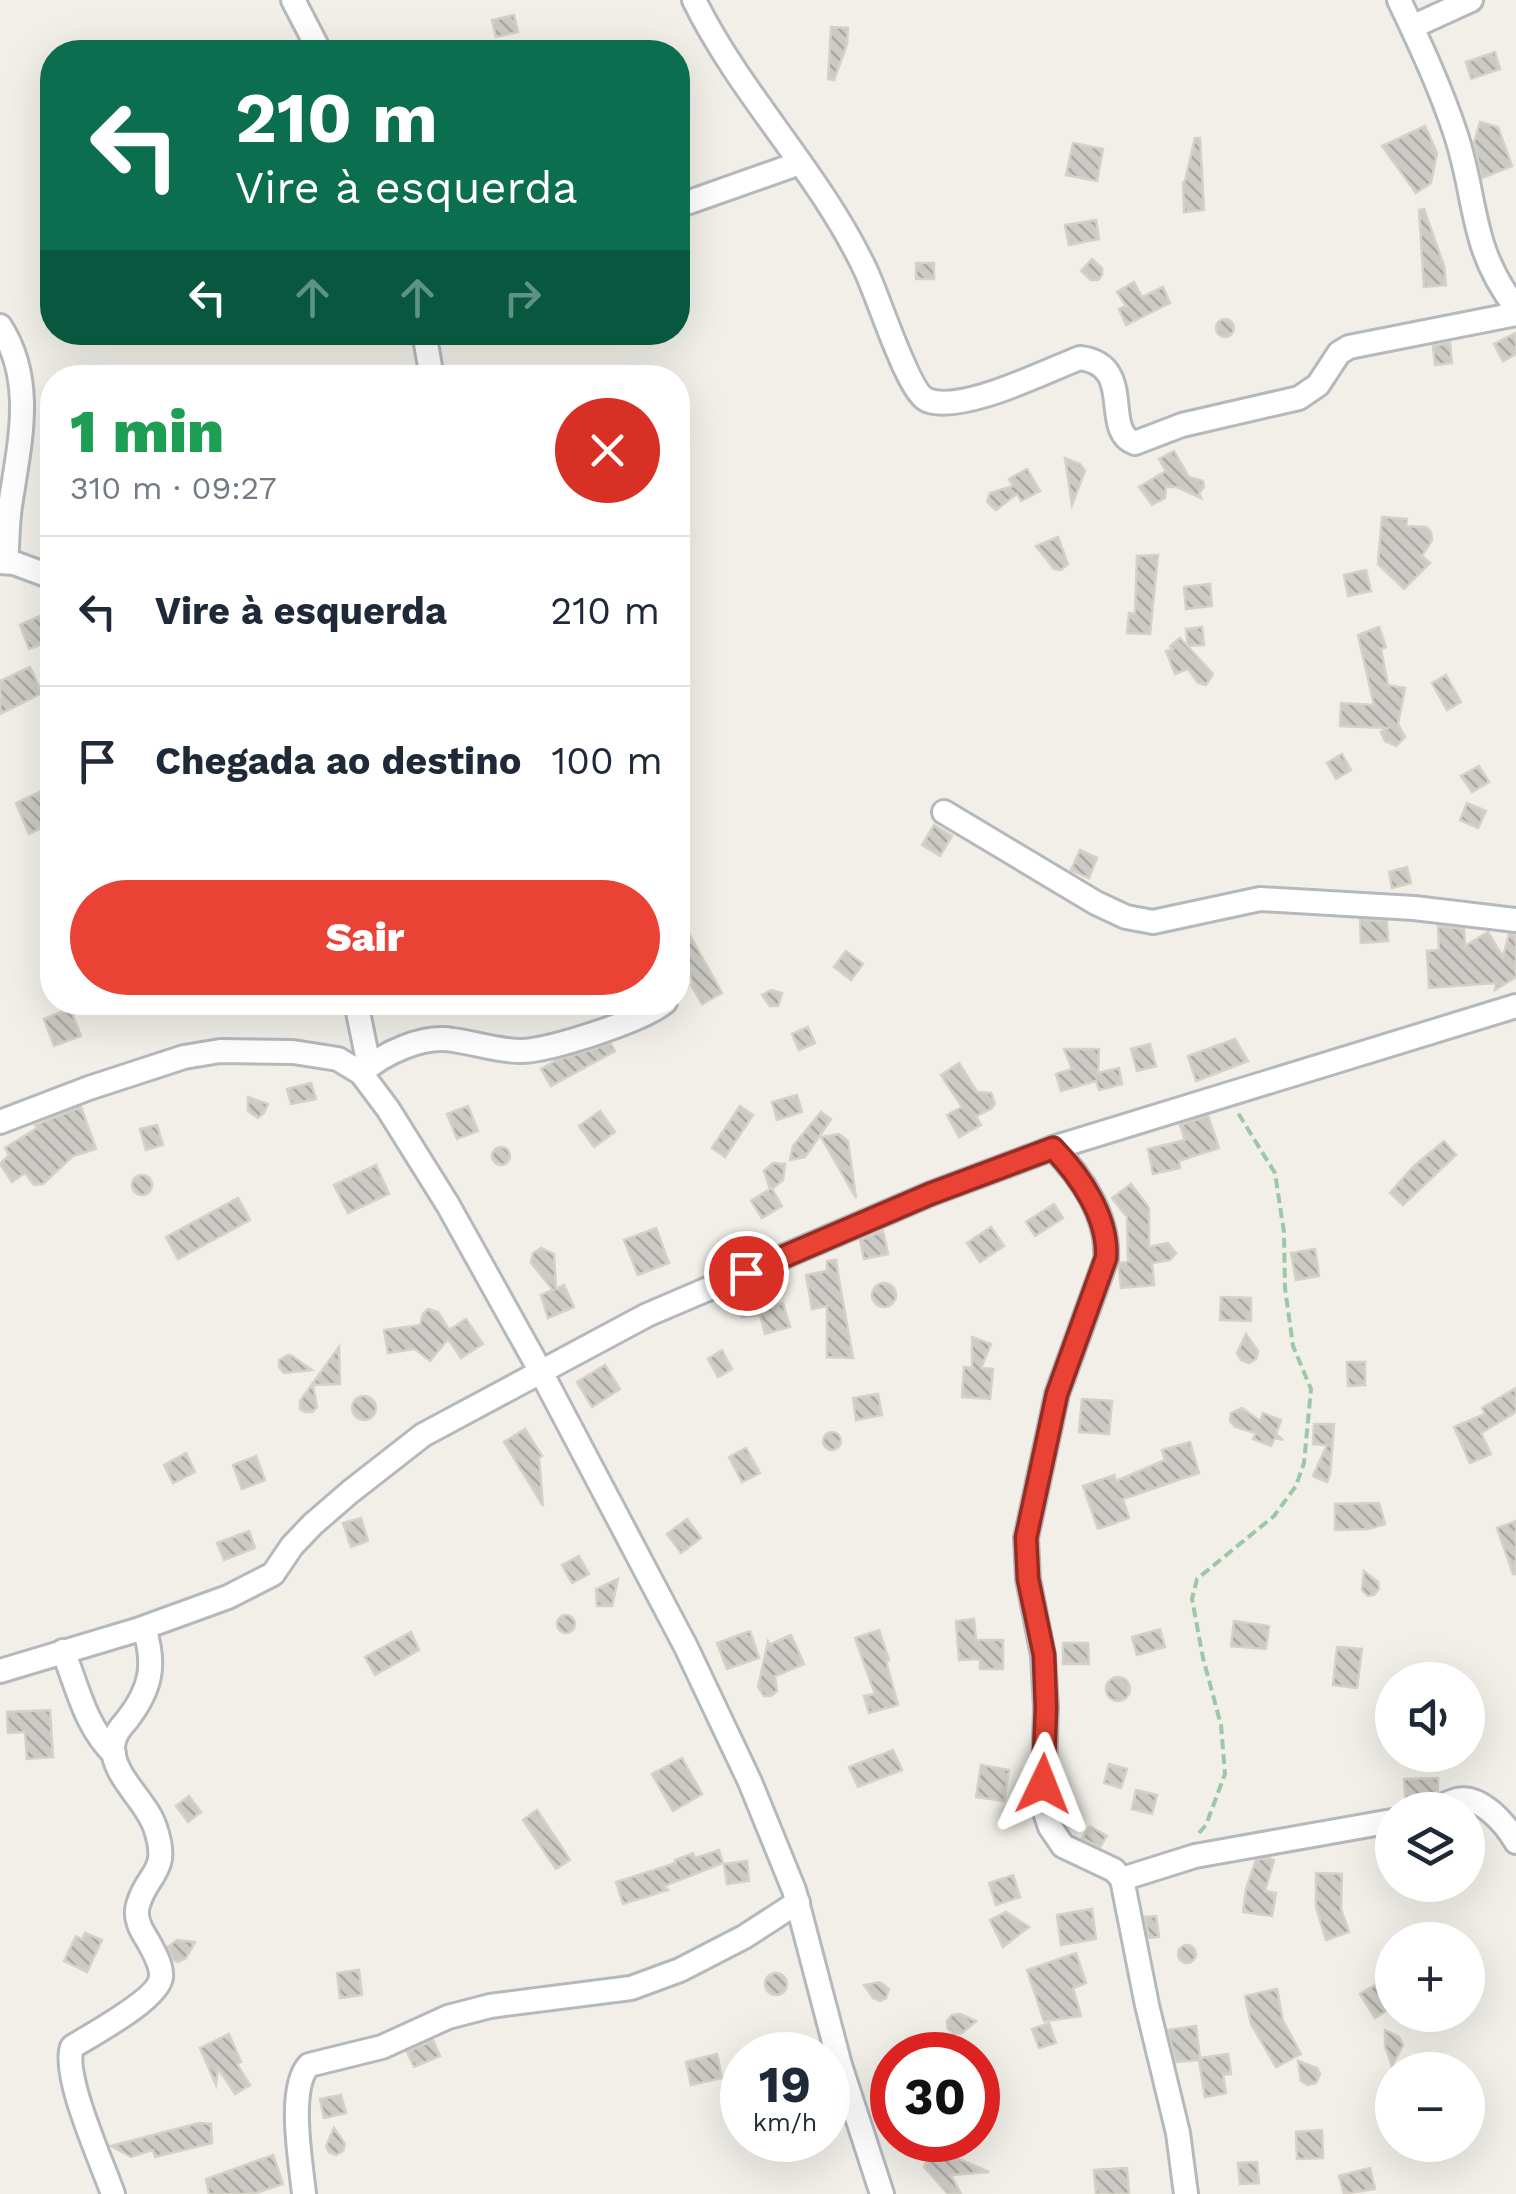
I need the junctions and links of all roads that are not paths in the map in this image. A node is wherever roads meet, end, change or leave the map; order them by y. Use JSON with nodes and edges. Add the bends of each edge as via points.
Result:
{"nodes":[{"id":1,"x":293,"y":0,"type":"edge"},
{"id":2,"x":694,"y":0,"type":"edge"},
{"id":3,"x":1398,"y":0,"type":"edge"},
{"id":4,"x":1471,"y":0,"type":"edge"},
{"id":5,"x":1412,"y":26,"type":"junction"},
{"id":6,"x":314,"y":40,"type":"edge"},
{"id":7,"x":800,"y":163,"type":"junction"},
{"id":8,"x":690,"y":202,"type":"edge"},
{"id":9,"x":1516,"y":311,"type":"edge"},
{"id":10,"x":0,"y":326,"type":"edge"},
{"id":11,"x":3,"y":562,"type":"edge"},
{"id":12,"x":40,"y":573,"type":"edge"},
{"id":13,"x":944,"y":812,"type":"dead end"},
{"id":14,"x":1516,"y":920,"type":"edge"},
{"id":15,"x":1516,"y":1006,"type":"edge"},
{"id":16,"x":358,"y":1015,"type":"edge"},
{"id":17,"x":642,"y":1015,"type":"edge"},
{"id":18,"x":365,"y":1070,"type":"junction"},
{"id":19,"x":0,"y":1122,"type":"edge"},
{"id":20,"x":1053,"y":1148,"type":"junction"},
{"id":21,"x":541,"y":1372,"type":"junction"},
{"id":22,"x":144,"y":1628,"type":"junction"},
{"id":23,"x":63,"y":1651,"type":"junction"},
{"id":24,"x":0,"y":1671,"type":"edge"},
{"id":25,"x":114,"y":1754,"type":"junction"},
{"id":26,"x":1485,"y":1809,"type":"edge"},
{"id":27,"x":1375,"y":1825,"type":"edge"},
{"id":28,"x":1516,"y":1842,"type":"edge"},
{"id":29,"x":1122,"y":1879,"type":"junction"},
{"id":30,"x":798,"y":1902,"type":"junction"},
{"id":31,"x":113,"y":2194,"type":"edge"},
{"id":32,"x":304,"y":2194,"type":"edge"},
{"id":33,"x":882,"y":2194,"type":"edge"},
{"id":34,"x":1186,"y":2194,"type":"edge"}],
"edges":[{"from":1,"to":6,"type":"street"},
{"from":2,"to":7,"type":"street","via":[[716,44]]},
{"from":3,"to":5,"type":"street"},
{"from":4,"to":5,"type":"street"},
{"from":5,"to":9,"type":"street","via":[[1457,138],[1482,252]]},
{"from":7,"to":8,"type":"street"},
{"from":7,"to":9,"type":"street","via":[[865,268],[906,374],[928,401],[956,402],[1080,358],[1092,360],[1111,378],[1120,428],[1135,443],[1299,398],[1348,346]]},
{"from":10,"to":11,"type":"street","via":[[20,370],[23,404]]},
{"from":11,"to":12,"type":"street"},
{"from":13,"to":14,"type":"street","via":[[1126,917],[1153,922],[1260,899]]},
{"from":15,"to":20,"type":"street"},
{"from":16,"to":18,"type":"street"},
{"from":17,"to":18,"type":"street","via":[[519,1051],[429,1040]]},
{"from":18,"to":19,"type":"street","via":[[293,1052],[220,1051],[184,1057]]},
{"from":18,"to":21,"type":"street"},
{"from":20,"to":21,"type":"street","via":[[647,1315]]},
{"from":20,"to":29,"type":"street","via":[[1084,1187],[1107,1244],[1057,1394],[1026,1538],[1044,1655],[1043,1806],[1063,1846]]},
{"from":21,"to":22,"type":"street","via":[[423,1435],[314,1524],[273,1574]]},
{"from":21,"to":30,"type":"street","via":[[686,1647],[773,1831]]},
{"from":22,"to":23,"type":"street"},
{"from":22,"to":25,"type":"street","via":[[150,1684],[118,1731]]},
{"from":23,"to":24,"type":"street"},
{"from":23,"to":25,"type":"street","via":[[87,1718]]},
{"from":25,"to":31,"type":"street","via":[[156,1830],[159,1870],[137,1916],[161,1977],[143,2000],[72,2047],[68,2058]]},
{"from":26,"to":28,"type":"street"},
{"from":27,"to":29,"type":"street","via":[[1195,1856]]},
{"from":29,"to":34,"type":"street"},
{"from":30,"to":32,"type":"street","via":[[680,1970],[631,1988],[490,2006],[382,2048],[309,2065],[302,2072],[298,2117]]},
{"from":30,"to":33,"type":"street"}]}
